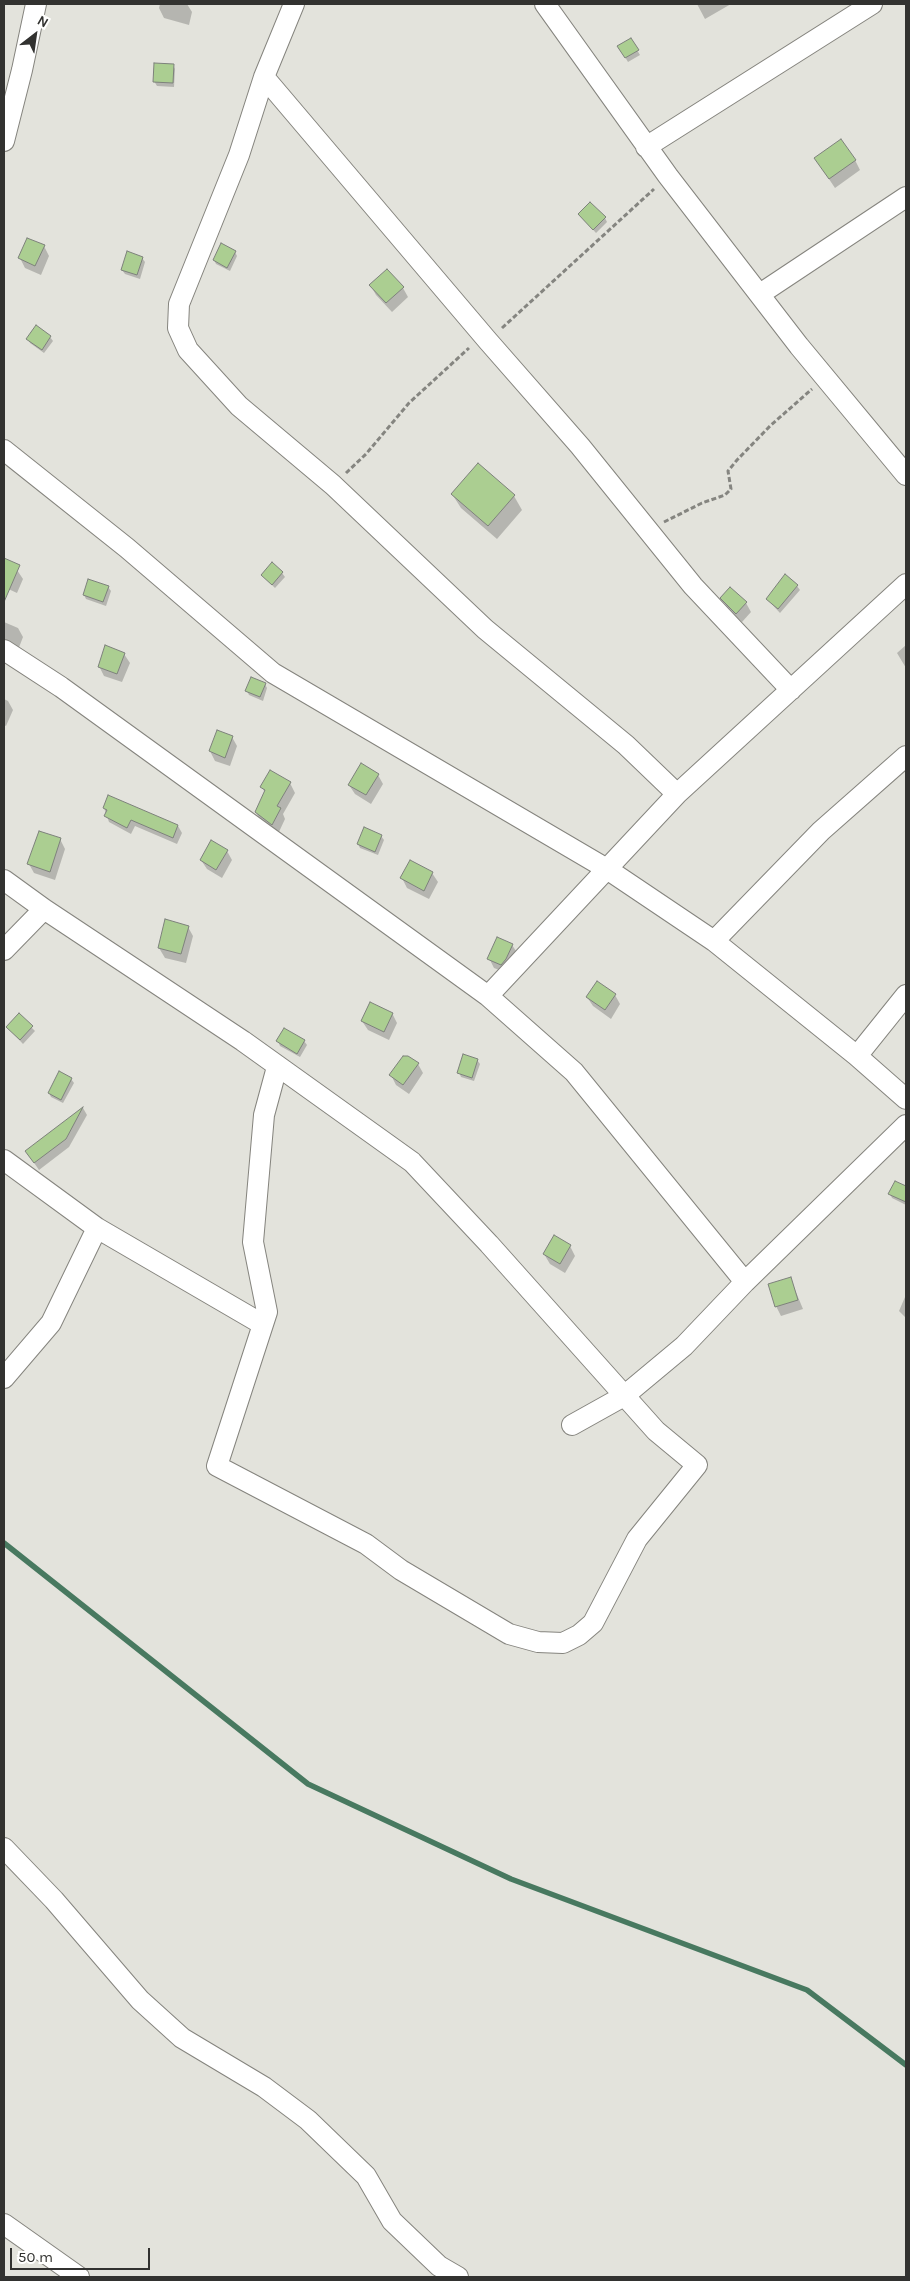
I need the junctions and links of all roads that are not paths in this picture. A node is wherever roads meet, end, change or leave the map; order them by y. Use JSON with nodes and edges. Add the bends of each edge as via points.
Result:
{"nodes":[{"id":1,"x":36,"y":4,"type":"edge"},
{"id":2,"x":294,"y":4,"type":"edge"},
{"id":3,"x":545,"y":4,"type":"edge"},
{"id":4,"x":872,"y":4,"type":"edge"},
{"id":5,"x":264,"y":77,"type":"junction"},
{"id":6,"x":4,"y":141,"type":"edge"},
{"id":7,"x":646,"y":147,"type":"junction"},
{"id":8,"x":906,"y":197,"type":"edge"},
{"id":9,"x":760,"y":294,"type":"junction"},
{"id":10,"x":4,"y":450,"type":"edge"},
{"id":11,"x":906,"y":475,"type":"edge"},
{"id":12,"x":906,"y":584,"type":"edge"},
{"id":13,"x":4,"y":650,"type":"edge"},
{"id":14,"x":791,"y":690,"type":"junction"},
{"id":15,"x":906,"y":756,"type":"edge"},
{"id":16,"x":677,"y":794,"type":"junction"},
{"id":17,"x":607,"y":869,"type":"junction"},
{"id":18,"x":4,"y":880,"type":"edge"},
{"id":19,"x":44,"y":909,"type":"junction"},
{"id":20,"x":714,"y":941,"type":"junction"},
{"id":21,"x":4,"y":950,"type":"edge"},
{"id":22,"x":488,"y":996,"type":"junction"},
{"id":23,"x":906,"y":996,"type":"edge"},
{"id":24,"x":857,"y":1056,"type":"junction"},
{"id":25,"x":277,"y":1067,"type":"junction"},
{"id":26,"x":906,"y":1098,"type":"edge"},
{"id":27,"x":906,"y":1125,"type":"edge"},
{"id":28,"x":4,"y":1160,"type":"edge"},
{"id":29,"x":97,"y":1228,"type":"junction"},
{"id":30,"x":745,"y":1282,"type":"junction"},
{"id":31,"x":262,"y":1324,"type":"junction"},
{"id":32,"x":4,"y":1378,"type":"edge"},
{"id":33,"x":624,"y":1396,"type":"junction"},
{"id":34,"x":572,"y":1425,"type":"dead end"},
{"id":35,"x":4,"y":1848,"type":"edge"},
{"id":36,"x":4,"y":2224,"type":"edge"},
{"id":37,"x":79,"y":2277,"type":"edge"},
{"id":38,"x":458,"y":2277,"type":"edge"}],
"edges":[{"from":1,"to":6,"type":"street"},
{"from":2,"to":5,"type":"street"},
{"from":3,"to":7,"type":"street"},
{"from":4,"to":7,"type":"street"},
{"from":5,"to":14,"type":"street","via":[[580,446],[693,586]]},
{"from":5,"to":16,"type":"street","via":[[239,156],[179,304],[178,328],[188,350],[239,406],[333,485],[485,629],[626,745]]},
{"from":7,"to":9,"type":"street"},
{"from":8,"to":9,"type":"street"},
{"from":9,"to":11,"type":"street"},
{"from":10,"to":17,"type":"street","via":[[127,548],[273,673]]},
{"from":12,"to":14,"type":"street"},
{"from":13,"to":22,"type":"street"},
{"from":14,"to":16,"type":"street"},
{"from":15,"to":20,"type":"street","via":[[821,831]]},
{"from":16,"to":17,"type":"street"},
{"from":17,"to":20,"type":"street"},
{"from":17,"to":22,"type":"street"},
{"from":18,"to":19,"type":"street"},
{"from":19,"to":21,"type":"street"},
{"from":19,"to":25,"type":"street","via":[[220,1025]]},
{"from":20,"to":24,"type":"street"},
{"from":22,"to":30,"type":"street","via":[[574,1072]]},
{"from":23,"to":24,"type":"street"},
{"from":24,"to":26,"type":"street"},
{"from":25,"to":31,"type":"street","via":[[264,1115],[253,1242],[267,1312]]},
{"from":25,"to":33,"type":"street","via":[[412,1162]]},
{"from":27,"to":30,"type":"street"},
{"from":28,"to":29,"type":"street"},
{"from":29,"to":31,"type":"street"},
{"from":29,"to":32,"type":"street","via":[[50,1323]]},
{"from":30,"to":33,"type":"street","via":[[684,1346]]},
{"from":31,"to":33,"type":"street","via":[[217,1466],[366,1544],[401,1570],[509,1634],[538,1642],[563,1643],[593,1623],[637,1539],[697,1465],[656,1431]]},
{"from":33,"to":34,"type":"street"},
{"from":35,"to":38,"type":"street","via":[[54,1900],[140,2000],[182,2038],[264,2087],[308,2120],[366,2176],[392,2221],[439,2266]]},
{"from":36,"to":37,"type":"street"}]}
